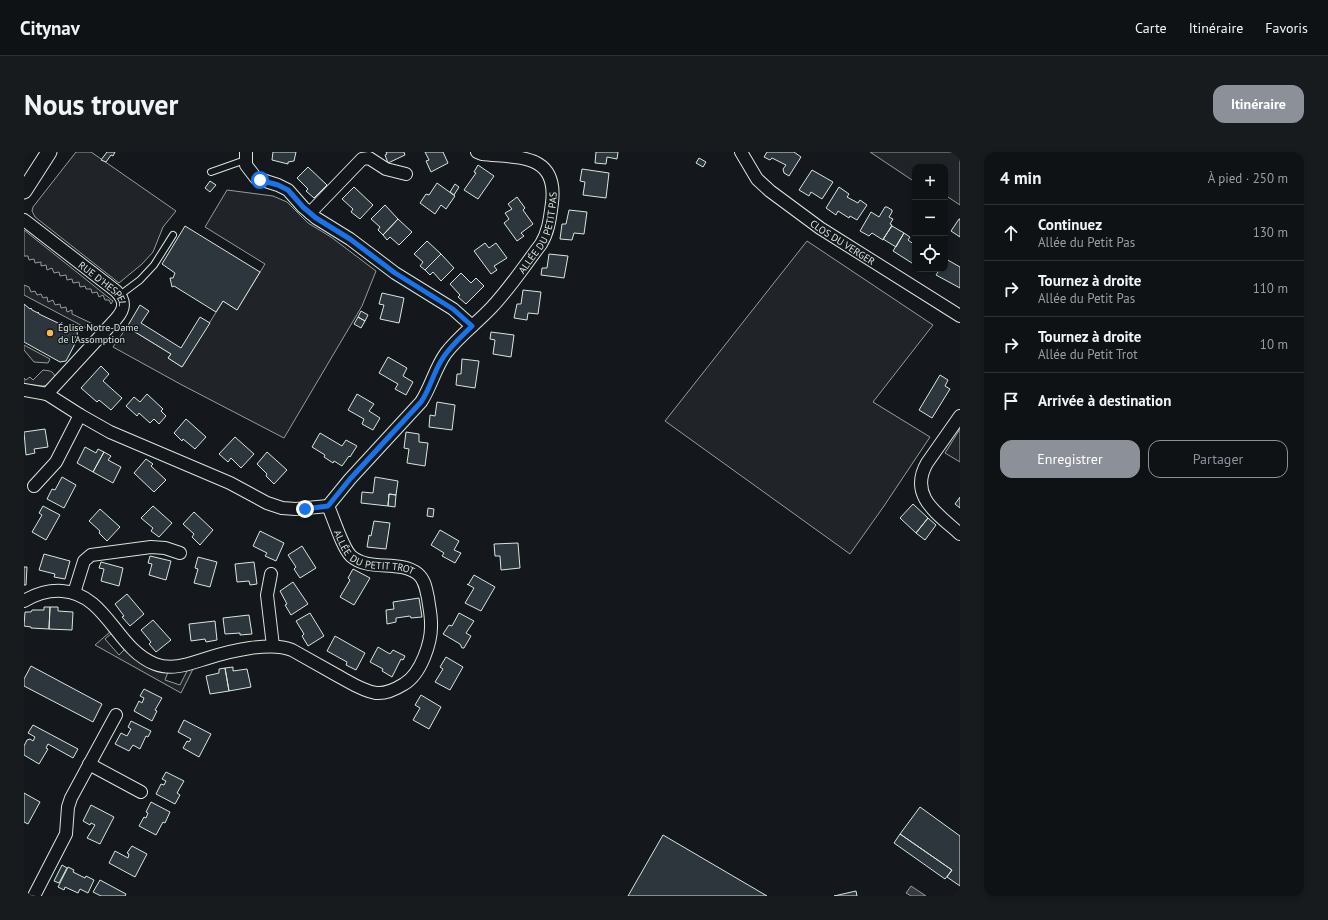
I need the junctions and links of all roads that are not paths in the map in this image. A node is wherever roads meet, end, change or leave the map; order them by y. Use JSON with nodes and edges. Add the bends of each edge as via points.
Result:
{"nodes":[{"id":1,"x":49,"y":152,"type":"edge"},
{"id":2,"x":478,"y":152,"type":"edge"},
{"id":3,"x":741,"y":152,"type":"edge"},
{"id":4,"x":245,"y":156,"type":"edge"},
{"id":5,"x":210,"y":172,"type":"dead end"},
{"id":6,"x":406,"y":174,"type":"dead end"},
{"id":7,"x":24,"y":191,"type":"edge"},
{"id":8,"x":310,"y":213,"type":"junction"},
{"id":9,"x":24,"y":220,"type":"edge"},
{"id":10,"x":173,"y":235,"type":"dead end"},
{"id":11,"x":120,"y":295,"type":"junction"},
{"id":12,"x":960,"y":316,"type":"edge"},
{"id":13,"x":472,"y":326,"type":"junction"},
{"id":14,"x":24,"y":390,"type":"edge"},
{"id":15,"x":47,"y":394,"type":"junction"},
{"id":16,"x":80,"y":416,"type":"junction"},
{"id":17,"x":960,"y":416,"type":"edge"},
{"id":18,"x":34,"y":486,"type":"dead end"},
{"id":19,"x":328,"y":506,"type":"junction"},
{"id":20,"x":960,"y":534,"type":"edge"},
{"id":21,"x":180,"y":553,"type":"dead end"},
{"id":22,"x":271,"y":574,"type":"dead end"},
{"id":23,"x":74,"y":593,"type":"junction"},
{"id":24,"x":24,"y":601,"type":"edge"},
{"id":25,"x":273,"y":646,"type":"junction"},
{"id":26,"x":116,"y":715,"type":"dead end"},
{"id":27,"x":89,"y":764,"type":"junction"},
{"id":28,"x":141,"y":792,"type":"dead end"},
{"id":29,"x":34,"y":896,"type":"edge"}],
"edges":[{"from":1,"to":7,"type":"street"},
{"from":2,"to":13,"type":"street","name":"ALLÉE DU PETIT PAS","via":[[538,163],[550,176],[553,191],[549,226],[541,244],[494,306]]},
{"from":3,"to":12,"type":"street","name":"CLOS DU VERGER","via":[[761,184],[776,196],[820,228]]},
{"from":4,"to":5,"type":"lane"},
{"from":4,"to":8,"type":"street","via":[[248,169],[256,178],[288,190]]},
{"from":6,"to":8,"type":"street","via":[[386,169],[369,158],[362,159]]},
{"from":8,"to":13,"type":"street","via":[[386,267],[453,309]]},
{"from":9,"to":11,"type":"street","name":"RUE D'HESPEL"},
{"from":10,"to":11,"type":"lane","via":[[154,265]]},
{"from":11,"to":15,"type":"street","name":"RUE D'HESPEL","via":[[124,304],[121,313]]},
{"from":13,"to":19,"type":"street","name":"ALLÉE DU PETIT PAS","via":[[442,359],[421,402]]},
{"from":14,"to":15,"type":"street"},
{"from":15,"to":16,"type":"street"},
{"from":16,"to":18,"type":"street","via":[[56,462]]},
{"from":16,"to":19,"type":"street","via":[[122,438],[234,485],[267,503],[296,509]]},
{"from":17,"to":20,"type":"street","via":[[923,470],[920,480],[927,504]]},
{"from":19,"to":25,"type":"street","name":"ALLÉE DU PETIT TROT","via":[[345,547],[352,556],[368,564],[406,568],[421,577],[426,587],[432,623],[422,661],[407,683],[376,693],[359,688],[292,650]]},
{"from":21,"to":23,"type":"street","via":[[151,547],[92,555],[84,561]]},
{"from":22,"to":25,"type":"street","via":[[267,595]]},
{"from":23,"to":24,"type":"street","name":"ALLÉE DU PETIT TROT","via":[[50,591]]},
{"from":23,"to":25,"type":"street","name":"ALLÉE DU PETIT TROT","via":[[94,604],[131,648],[159,666],[184,666],[228,652]]},
{"from":26,"to":27,"type":"street"},
{"from":27,"to":28,"type":"street"},
{"from":27,"to":29,"type":"street","via":[[69,802],[66,834]]}]}
